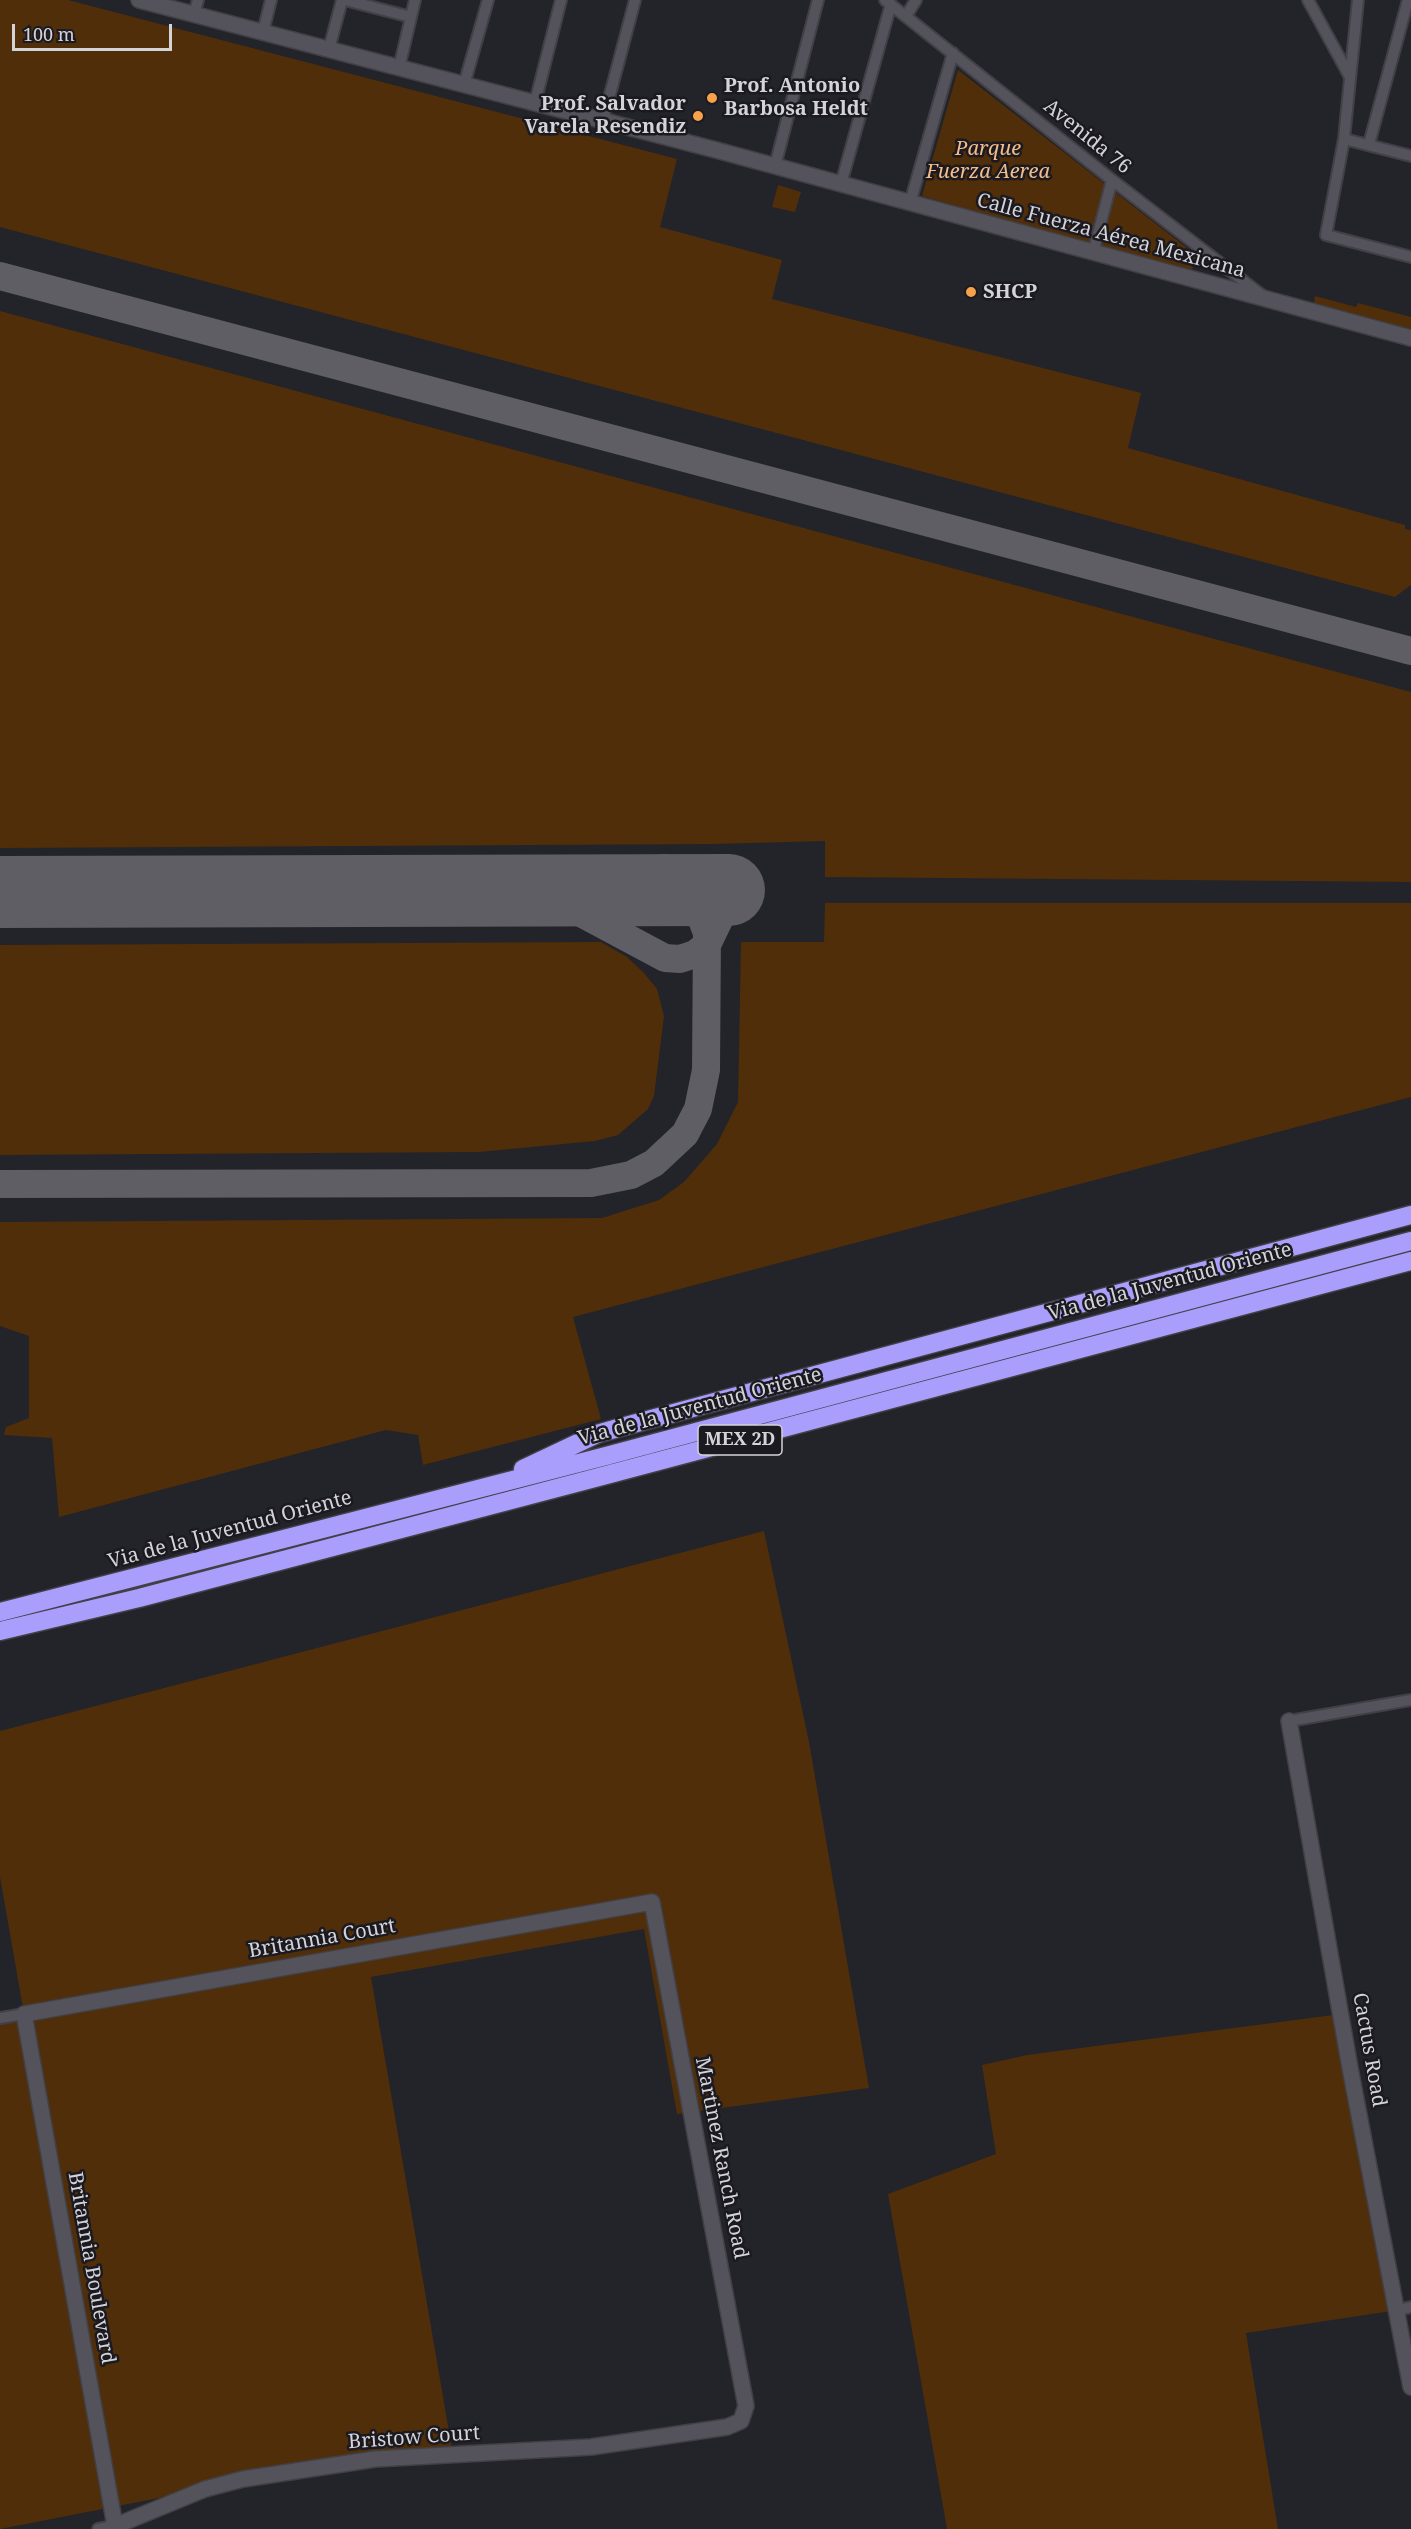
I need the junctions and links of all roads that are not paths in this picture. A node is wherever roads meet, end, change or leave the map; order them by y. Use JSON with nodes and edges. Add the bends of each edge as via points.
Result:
{"nodes":[{"id":1,"x":139,"y":0,"type":"edge"},
{"id":2,"x":271,"y":0,"type":"edge"},
{"id":3,"x":344,"y":0,"type":"edge"},
{"id":4,"x":416,"y":0,"type":"edge"},
{"id":5,"x":488,"y":0,"type":"edge"},
{"id":6,"x":561,"y":0,"type":"edge"},
{"id":7,"x":635,"y":0,"type":"edge"},
{"id":8,"x":818,"y":0,"type":"edge"},
{"id":9,"x":916,"y":0,"type":"edge"},
{"id":10,"x":1308,"y":0,"type":"edge"},
{"id":11,"x":1358,"y":0,"type":"edge"},
{"id":12,"x":1408,"y":0,"type":"edge"},
{"id":13,"x":888,"y":2,"type":"edge"},
{"id":14,"x":196,"y":7,"type":"edge"},
{"id":15,"x":906,"y":16,"type":"junction"},
{"id":16,"x":411,"y":17,"type":"junction"},
{"id":17,"x":263,"y":32,"type":"junction"},
{"id":18,"x":329,"y":49,"type":"junction"},
{"id":19,"x":952,"y":53,"type":"junction"},
{"id":20,"x":399,"y":68,"type":"junction"},
{"id":21,"x":1350,"y":77,"type":"junction"},
{"id":22,"x":464,"y":85,"type":"junction"},
{"id":23,"x":535,"y":103,"type":"junction"},
{"id":24,"x":603,"y":121,"type":"junction"},
{"id":25,"x":1344,"y":139,"type":"junction"},
{"id":26,"x":1369,"y":144,"type":"junction"},
{"id":27,"x":1411,"y":156,"type":"edge"},
{"id":28,"x":774,"y":166,"type":"junction"},
{"id":29,"x":1112,"y":180,"type":"junction"},
{"id":30,"x":841,"y":184,"type":"junction"},
{"id":31,"x":910,"y":203,"type":"junction"},
{"id":32,"x":1093,"y":253,"type":"junction"},
{"id":33,"x":1411,"y":257,"type":"edge"},
{"id":34,"x":1268,"y":300,"type":"junction"},
{"id":35,"x":1411,"y":338,"type":"edge"},
{"id":36,"x":1411,"y":1215,"type":"edge"},
{"id":37,"x":1411,"y":1241,"type":"edge"},
{"id":38,"x":1411,"y":1261,"type":"edge"},
{"id":39,"x":483,"y":1488,"type":"junction"},
{"id":40,"x":65,"y":1606,"type":"junction"},
{"id":41,"x":0,"y":1612,"type":"edge"},
{"id":42,"x":0,"y":1631,"type":"edge"},
{"id":43,"x":1411,"y":1700,"type":"edge"},
{"id":44,"x":1289,"y":1721,"type":"joint"},
{"id":45,"x":652,"y":1902,"type":"joint"},
{"id":46,"x":24,"y":2014,"type":"junction"},
{"id":47,"x":0,"y":2018,"type":"edge"},
{"id":48,"x":1404,"y":2309,"type":"edge"},
{"id":49,"x":1411,"y":2387,"type":"edge"},
{"id":50,"x":741,"y":2421,"type":"joint"},
{"id":51,"x":116,"y":2527,"type":"edge"},
{"id":52,"x":98,"y":2529,"type":"edge"}],
"edges":[{"from":1,"to":14,"type":"street","name":"Calle Fuerza Aérea Mexicana"},
{"from":2,"to":17,"type":"street"},
{"from":3,"to":16,"type":"street"},
{"from":3,"to":18,"type":"street"},
{"from":4,"to":16,"type":"street"},
{"from":5,"to":22,"type":"street"},
{"from":6,"to":23,"type":"street"},
{"from":7,"to":24,"type":"street"},
{"from":8,"to":28,"type":"street"},
{"from":9,"to":15,"type":"street"},
{"from":10,"to":21,"type":"street"},
{"from":11,"to":21,"type":"street"},
{"from":12,"to":26,"type":"street"},
{"from":13,"to":15,"type":"street","name":"Avenida 76"},
{"from":13,"to":30,"type":"street"},
{"from":14,"to":17,"type":"street","name":"Calle Fuerza Aérea Mexicana"},
{"from":15,"to":19,"type":"street","name":"Avenida 76"},
{"from":16,"to":20,"type":"street"},
{"from":17,"to":18,"type":"street","name":"Calle Fuerza Aérea Mexicana"},
{"from":18,"to":20,"type":"street","name":"Calle Fuerza Aérea Mexicana"},
{"from":19,"to":29,"type":"street","name":"Avenida 76"},
{"from":19,"to":31,"type":"street"},
{"from":20,"to":22,"type":"street","name":"Calle Fuerza Aérea Mexicana"},
{"from":21,"to":25,"type":"street"},
{"from":22,"to":23,"type":"street","name":"Calle Fuerza Aérea Mexicana"},
{"from":23,"to":24,"type":"street","name":"Calle Fuerza Aérea Mexicana"},
{"from":24,"to":28,"type":"street","name":"Calle Fuerza Aérea Mexicana"},
{"from":25,"to":26,"type":"street"},
{"from":25,"to":33,"type":"street","via":[[1326,235]]},
{"from":26,"to":27,"type":"street"},
{"from":28,"to":30,"type":"street","name":"Calle Fuerza Aérea Mexicana"},
{"from":29,"to":32,"type":"street"},
{"from":29,"to":34,"type":"street","name":"Avenida 76"},
{"from":30,"to":31,"type":"street","name":"Calle Fuerza Aérea Mexicana"},
{"from":31,"to":32,"type":"street","name":"Calle Fuerza Aérea Mexicana"},
{"from":32,"to":34,"type":"street","name":"Calle Fuerza Aérea Mexicana"},
{"from":34,"to":35,"type":"street","name":"Calle Fuerza Aérea Mexicana"},
{"from":36,"to":39,"type":"highway","via":[[597,1434]]},
{"from":37,"to":39,"type":"highway","name":"Via de la Juventud Oriente","number":"MEX 2D"},
{"from":38,"to":40,"type":"highway","name":"Via de la Juventud Oriente","number":"MEX 2D","via":[[606,1475]]},
{"from":39,"to":40,"type":"highway","name":"Via de la Juventud Oriente","number":"MEX 2D"},
{"from":40,"to":41,"type":"highway","name":"Via de la Juventud Oriente","number":"MEX 2D"},
{"from":40,"to":42,"type":"highway","name":"Via de la Juventud Oriente","number":"MEX 2D"},
{"from":43,"to":44,"type":"street"},
{"from":44,"to":48,"type":"street","name":"Cactus Road","via":[[1350,2068]]},
{"from":45,"to":46,"type":"street","name":"Britannia Court"},
{"from":45,"to":50,"type":"street","name":"Martinez Ranch Road","via":[[746,2406]]},
{"from":46,"to":47,"type":"street","name":"Britannia Court"},
{"from":46,"to":51,"type":"street","name":"Britannia Boulevard"},
{"from":48,"to":49,"type":"street","name":"Cactus Road"},
{"from":50,"to":51,"type":"street","name":"Bristow Court","via":[[727,2427],[591,2447],[375,2459],[243,2479],[205,2489]]},
{"from":51,"to":52,"type":"street","name":"Bristow Court"}]}
